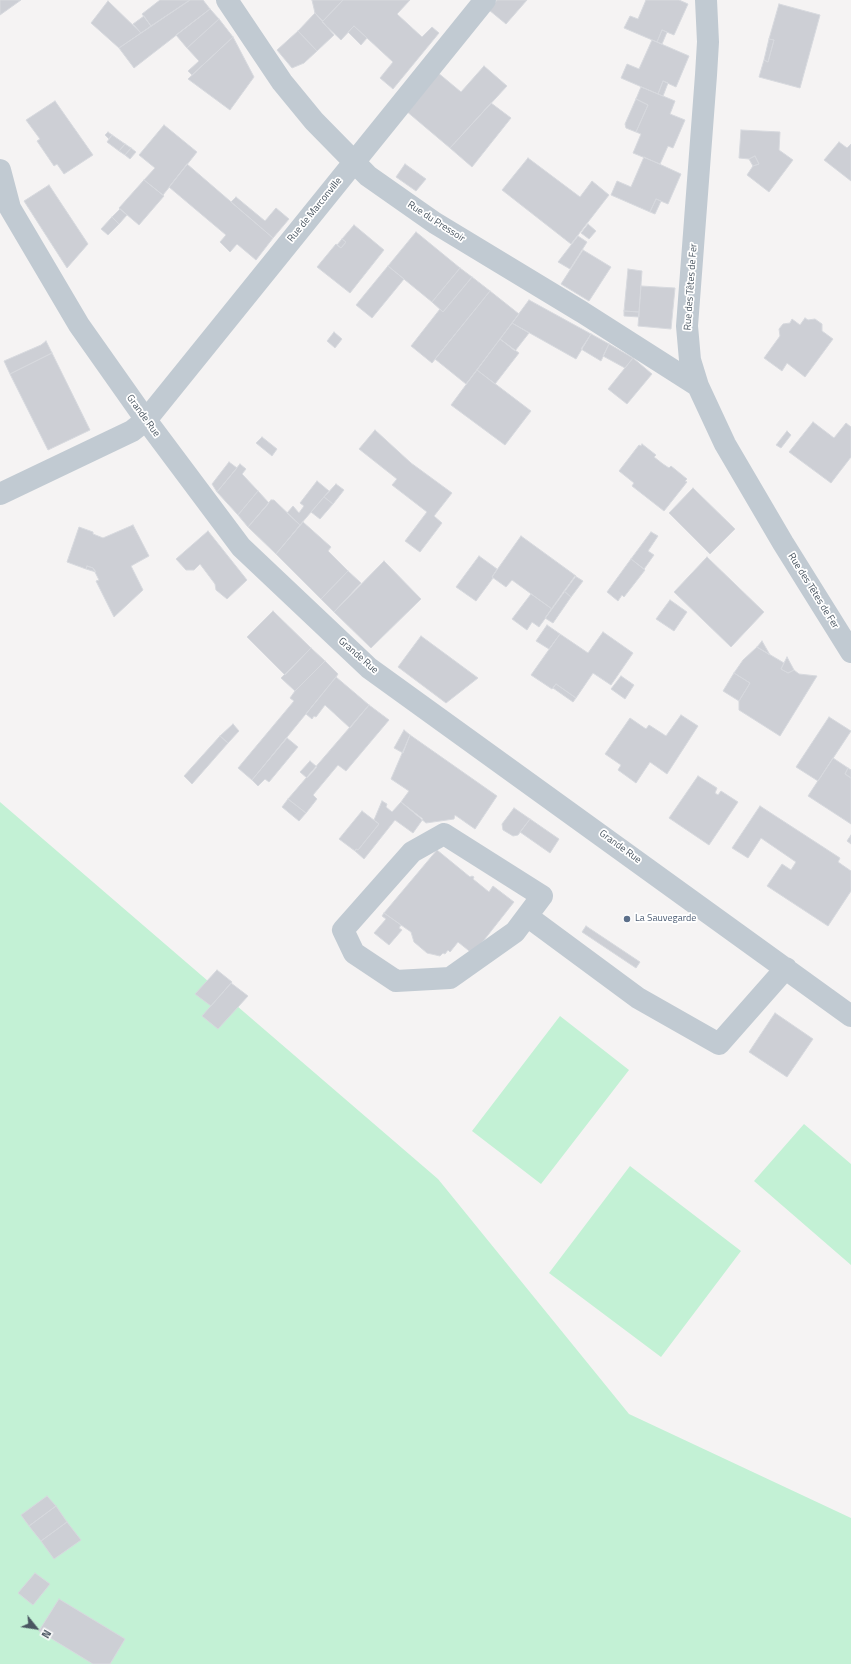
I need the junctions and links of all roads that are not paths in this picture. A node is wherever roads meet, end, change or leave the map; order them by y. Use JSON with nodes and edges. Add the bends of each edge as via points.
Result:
{"nodes":[{"id":1,"x":228,"y":0,"type":"edge"},
{"id":2,"x":485,"y":0,"type":"edge"},
{"id":3,"x":710,"y":4,"type":"edge"},
{"id":4,"x":354,"y":162,"type":"junction"},
{"id":5,"x":0,"y":170,"type":"edge"},
{"id":6,"x":698,"y":386,"type":"junction"},
{"id":7,"x":146,"y":420,"type":"junction"},
{"id":8,"x":0,"y":494,"type":"edge"},
{"id":9,"x":851,"y":652,"type":"edge"},
{"id":10,"x":527,"y":916,"type":"junction"},
{"id":11,"x":786,"y":968,"type":"junction"},
{"id":12,"x":851,"y":1016,"type":"edge"}],
"edges":[{"from":1,"to":4,"type":"street","name":"Rue du Pressoir","via":[[282,82],[314,121]]},
{"from":2,"to":4,"type":"street","name":"Rue de Marconville"},
{"from":3,"to":6,"type":"street","name":"Rue des Têtes de Fer","via":[[687,326],[690,360]]},
{"from":4,"to":6,"type":"street","name":"Rue du Pressoir","via":[[368,176],[435,222]]},
{"from":4,"to":7,"type":"street","name":"Rue de Marconville"},
{"from":5,"to":7,"type":"street","name":"Grande Rue","via":[[10,208],[79,325]]},
{"from":6,"to":9,"type":"street","name":"Rue des Têtes de Fer","via":[[728,450]]},
{"from":7,"to":8,"type":"street","name":"Rue de Marconville","via":[[132,431]]},
{"from":7,"to":11,"type":"street","name":"Grande Rue","via":[[241,547],[369,668]]},
{"from":10,"to":10,"type":"street","via":[[515,932],[450,978],[396,981],[354,953],[344,930],[412,852],[444,834],[542,896]]},
{"from":10,"to":11,"type":"street","via":[[638,998],[719,1044]]},
{"from":11,"to":12,"type":"street","name":"Grande Rue"}]}
